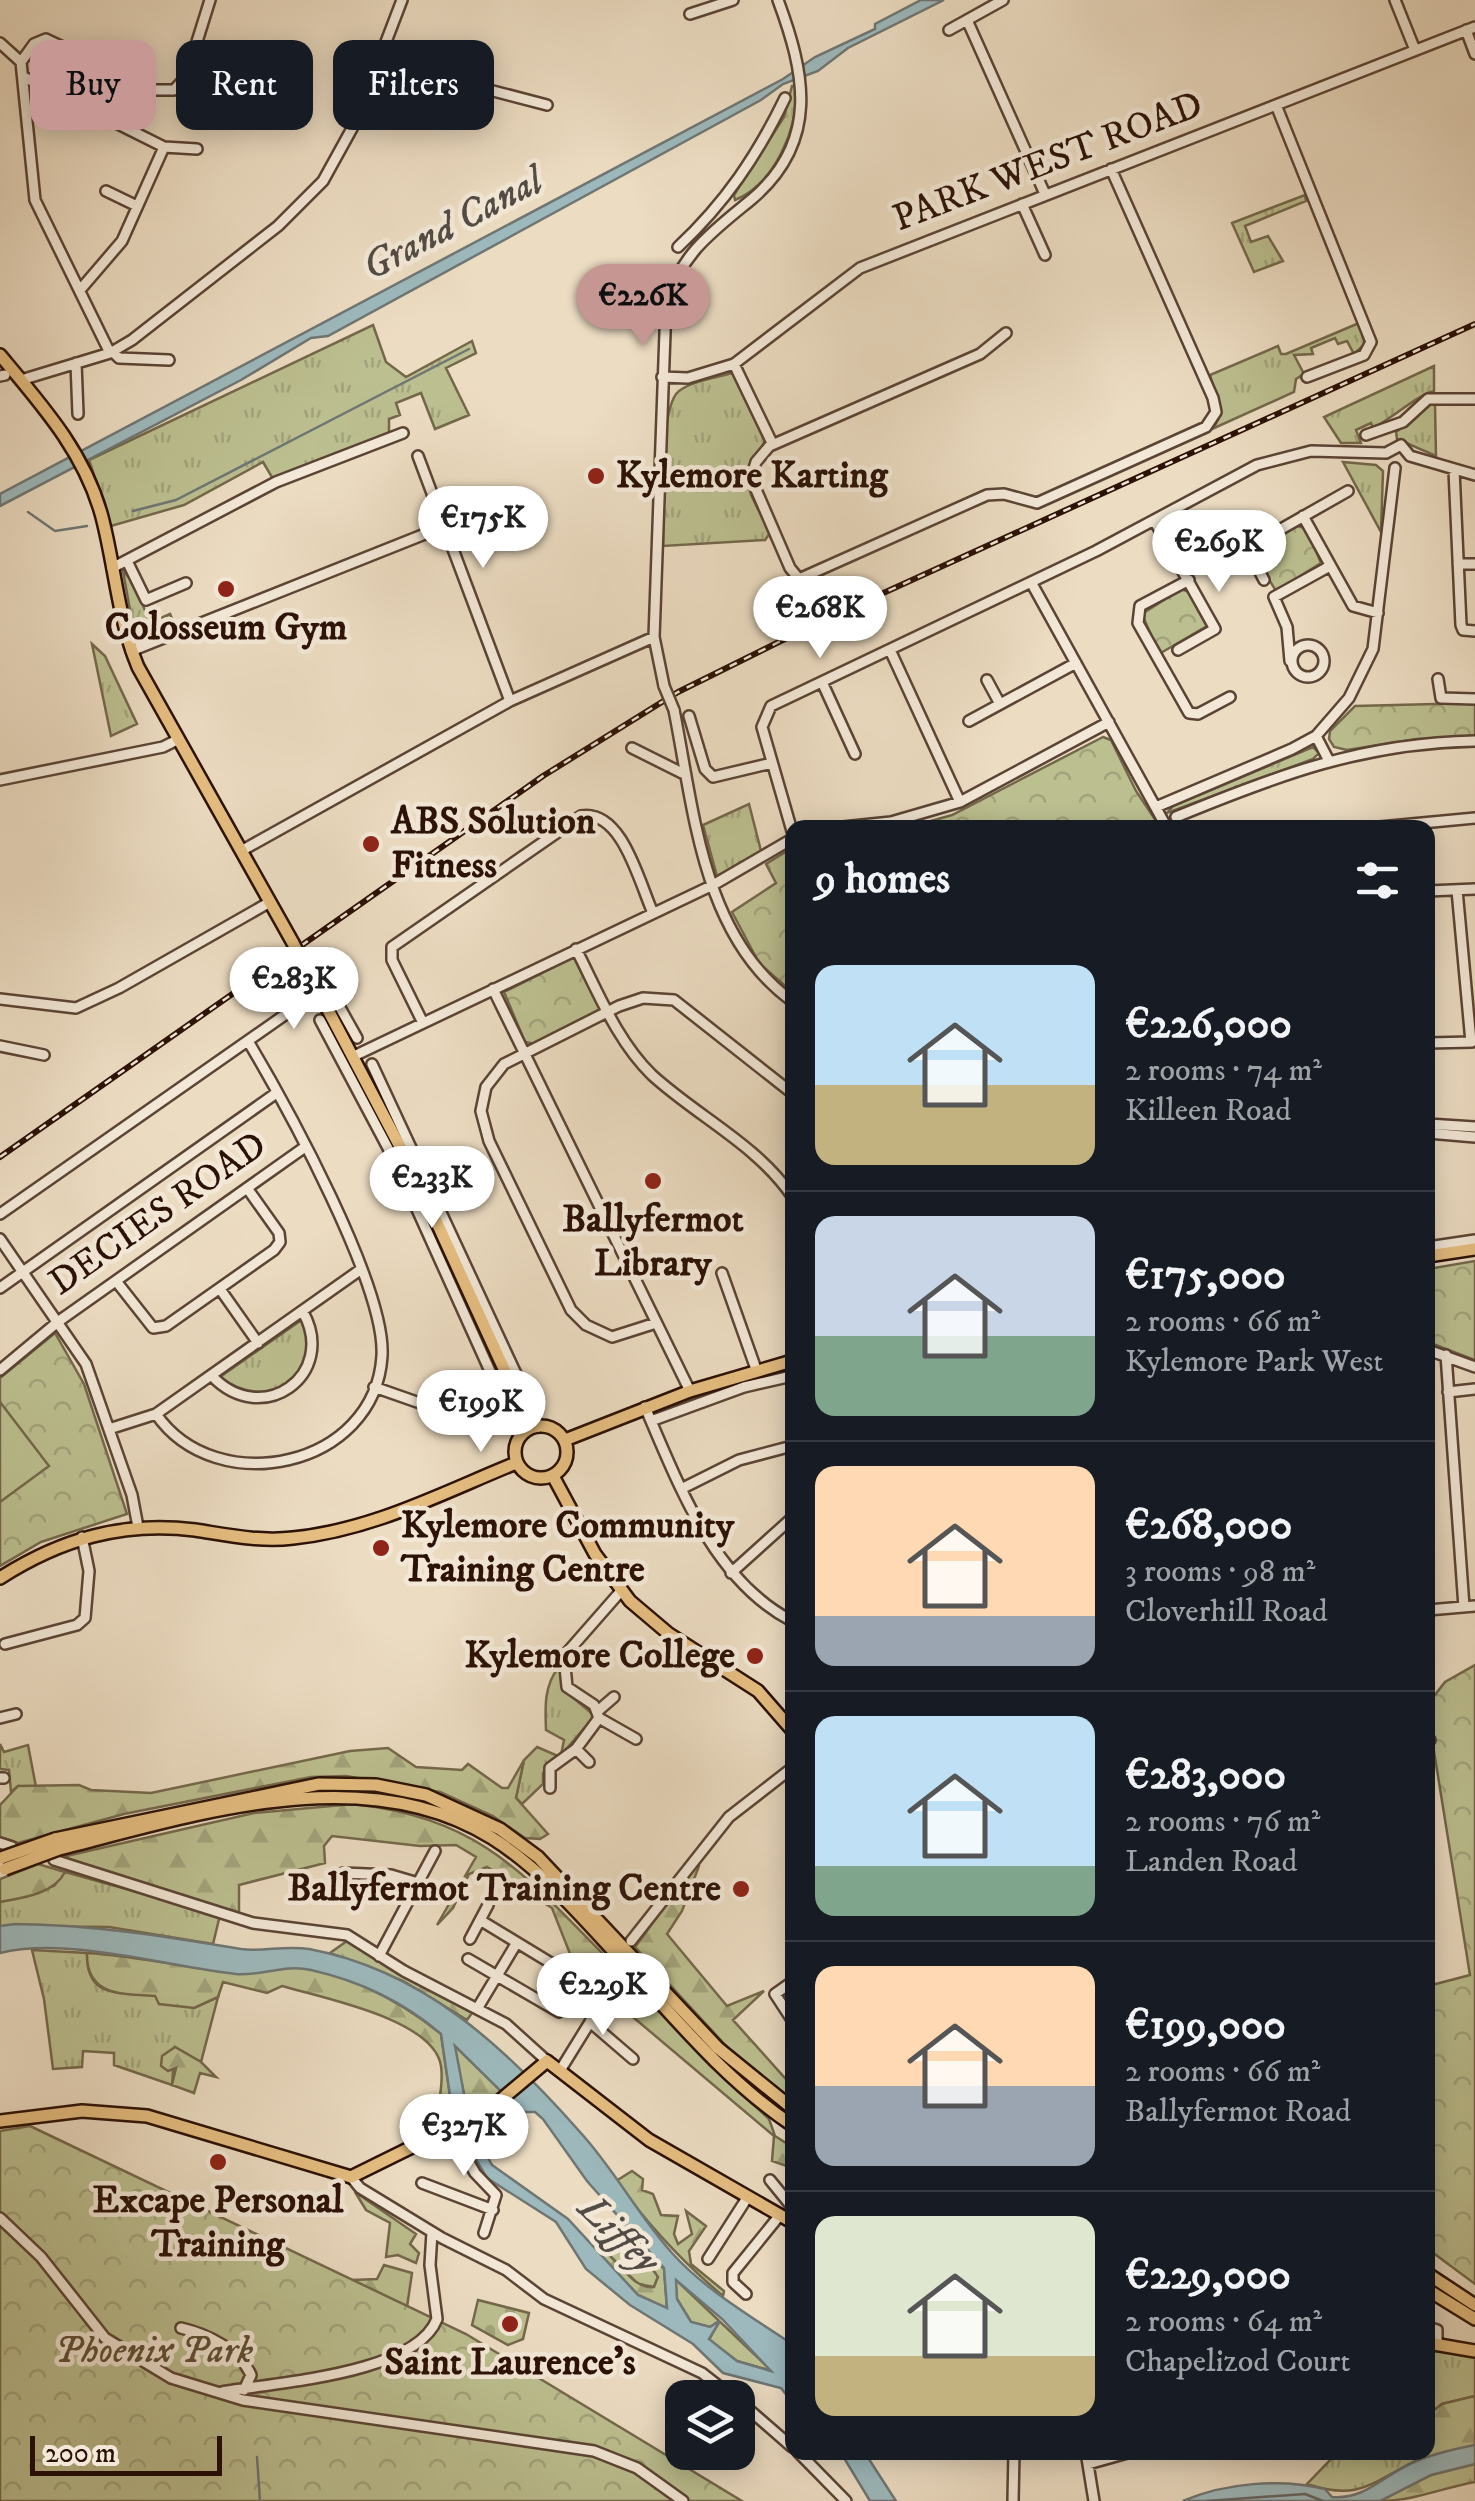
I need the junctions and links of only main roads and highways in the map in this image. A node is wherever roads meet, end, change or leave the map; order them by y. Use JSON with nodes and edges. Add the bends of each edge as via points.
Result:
{"nodes":[{"id":1,"x":0,"y":356,"type":"edge"},
{"id":2,"x":1475,"y":1249,"type":"edge"},
{"id":3,"x":1435,"y":1255,"type":"edge"},
{"id":4,"x":785,"y":1363,"type":"edge"},
{"id":5,"x":530,"y":1428,"type":"junction"},
{"id":6,"x":565,"y":1440,"type":"junction"},
{"id":7,"x":516,"y":1463,"type":"junction"},
{"id":8,"x":553,"y":1476,"type":"junction"},
{"id":9,"x":0,"y":1578,"type":"edge"},
{"id":10,"x":785,"y":1722,"type":"edge"},
{"id":11,"x":56,"y":1849,"type":"junction"},
{"id":12,"x":1,"y":1864,"type":"edge"},
{"id":13,"x":785,"y":2102,"type":"edge"},
{"id":14,"x":785,"y":2119,"type":"edge"},
{"id":15,"x":0,"y":2121,"type":"edge"},
{"id":16,"x":785,"y":2218,"type":"edge"},
{"id":17,"x":1435,"y":2278,"type":"edge"},
{"id":18,"x":1435,"y":2294,"type":"edge"},
{"id":19,"x":1475,"y":2304,"type":"edge"},
{"id":20,"x":1475,"y":2319,"type":"edge"},
{"id":21,"x":1435,"y":2344,"type":"edge"},
{"id":22,"x":1475,"y":2351,"type":"edge"}],
"edges":[{"from":1,"to":5,"type":"main road","bridge":true,"via":[[82,468],[103,521],[131,650],[292,943],[312,967],[319,991],[350,1033],[410,1180],[433,1201],[451,1269],[475,1292]]},
{"from":2,"to":3,"type":"main road"},
{"from":4,"to":6,"type":"main road"},
{"from":5,"to":6,"type":"main road","via":[[548,1428]]},
{"from":5,"to":7,"type":"main road","via":[[518,1442]]},
{"from":6,"to":8,"type":"main road","via":[[565,1456]]},
{"from":7,"to":8,"type":"main road","via":[[530,1476]]},
{"from":7,"to":9,"type":"main road","via":[[397,1514],[327,1534],[269,1540],[138,1528],[82,1538]]},
{"from":8,"to":10,"type":"main road","via":[[621,1591],[670,1634],[758,1690]]},
{"from":11,"to":12,"type":"main road","bridge":true},
{"from":11,"to":13,"type":"main road","via":[[319,1784],[426,1795],[489,1822],[538,1857],[718,2048]]},
{"from":11,"to":14,"type":"main road","via":[[306,1797],[372,1798],[448,1818],[531,1867],[714,2058]]},
{"from":15,"to":16,"type":"main road","via":[[82,2112],[148,2116],[352,2177],[472,2119],[548,2061],[641,2135]]},
{"from":17,"to":19,"type":"main road"},
{"from":18,"to":20,"type":"main road"},
{"from":21,"to":22,"type":"main road"}]}
